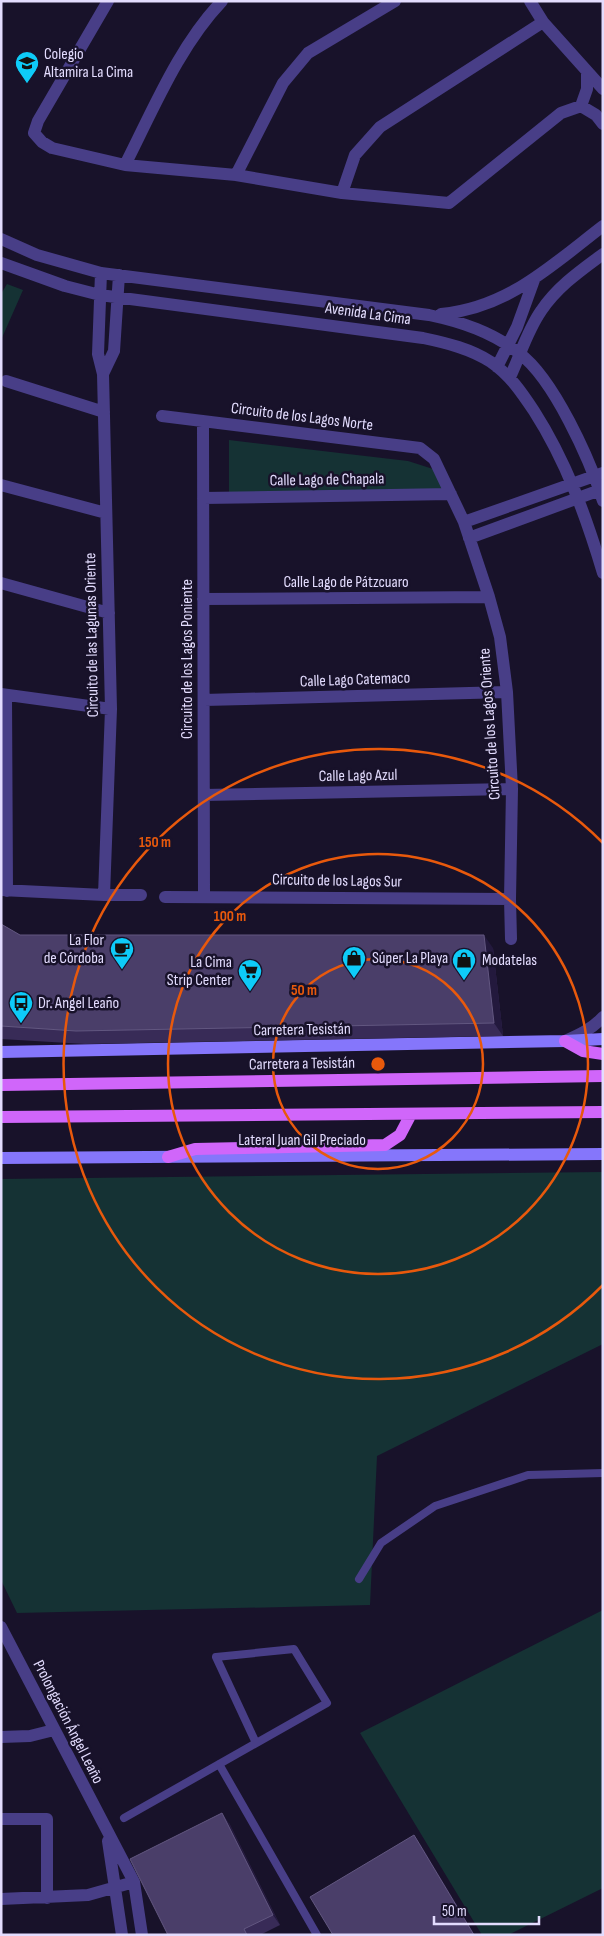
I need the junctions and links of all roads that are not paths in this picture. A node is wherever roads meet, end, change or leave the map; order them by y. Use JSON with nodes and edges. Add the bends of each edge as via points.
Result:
{"nodes":[{"id":1,"x":108,"y":1,"type":"edge"},
{"id":2,"x":222,"y":1,"type":"edge"},
{"id":3,"x":395,"y":1,"type":"edge"},
{"id":4,"x":530,"y":1,"type":"edge"},
{"id":5,"x":542,"y":22,"type":"junction"},
{"id":6,"x":586,"y":72,"type":"junction"},
{"id":7,"x":603,"y":89,"type":"edge"},
{"id":8,"x":581,"y":106,"type":"junction"},
{"id":9,"x":603,"y":124,"type":"edge"},
{"id":10,"x":124,"y":165,"type":"junction"},
{"id":11,"x":236,"y":175,"type":"junction"},
{"id":12,"x":342,"y":193,"type":"junction"},
{"id":13,"x":603,"y":226,"type":"edge"},
{"id":14,"x":1,"y":240,"type":"edge"},
{"id":15,"x":603,"y":254,"type":"edge"},
{"id":16,"x":1,"y":263,"type":"edge"},
{"id":17,"x":101,"y":273,"type":"junction"},
{"id":18,"x":119,"y":275,"type":"junction"},
{"id":19,"x":534,"y":280,"type":"junction"},
{"id":20,"x":100,"y":294,"type":"junction"},
{"id":21,"x":119,"y":297,"type":"junction"},
{"id":22,"x":429,"y":315,"type":"junction"},
{"id":23,"x":508,"y":345,"type":"junction"},
{"id":24,"x":521,"y":354,"type":"junction"},
{"id":25,"x":497,"y":367,"type":"junction"},
{"id":26,"x":103,"y":374,"type":"junction"},
{"id":27,"x":510,"y":377,"type":"junction"},
{"id":28,"x":6,"y":381,"type":"dead end"},
{"id":29,"x":104,"y":412,"type":"junction"},
{"id":30,"x":162,"y":416,"type":"dead end"},
{"id":31,"x":203,"y":422,"type":"junction"},
{"id":32,"x":434,"y":459,"type":"joint"},
{"id":33,"x":598,"y":474,"type":"edge"},
{"id":34,"x":572,"y":484,"type":"junction"},
{"id":35,"x":1,"y":485,"type":"edge"},
{"id":36,"x":451,"y":494,"type":"junction"},
{"id":37,"x":602,"y":494,"type":"edge"},
{"id":38,"x":538,"y":496,"type":"junction"},
{"id":39,"x":203,"y":498,"type":"junction"},
{"id":40,"x":578,"y":498,"type":"junction"},
{"id":41,"x":542,"y":511,"type":"junction"},
{"id":42,"x":106,"y":513,"type":"junction"},
{"id":43,"x":464,"y":522,"type":"junction"},
{"id":44,"x":469,"y":538,"type":"junction"},
{"id":45,"x":603,"y":573,"type":"edge"},
{"id":46,"x":1,"y":583,"type":"edge"},
{"id":47,"x":489,"y":597,"type":"junction"},
{"id":48,"x":203,"y":599,"type":"junction"},
{"id":49,"x":108,"y":613,"type":"junction"},
{"id":50,"x":507,"y":692,"type":"junction"},
{"id":51,"x":4,"y":695,"type":"edge"},
{"id":52,"x":204,"y":700,"type":"junction"},
{"id":53,"x":111,"y":709,"type":"junction"},
{"id":54,"x":512,"y":788,"type":"junction"},
{"id":55,"x":204,"y":795,"type":"junction"},
{"id":56,"x":4,"y":890,"type":"edge"},
{"id":57,"x":104,"y":895,"type":"junction"},
{"id":58,"x":141,"y":895,"type":"dead end"},
{"id":59,"x":204,"y":896,"type":"junction"},
{"id":60,"x":165,"y":897,"type":"dead end"},
{"id":61,"x":510,"y":899,"type":"junction"},
{"id":62,"x":511,"y":939,"type":"dead end"},
{"id":63,"x":603,"y":1017,"type":"edge"},
{"id":64,"x":603,"y":1038,"type":"edge"},
{"id":65,"x":565,"y":1042,"type":"junction"},
{"id":66,"x":1,"y":1052,"type":"edge"},
{"id":67,"x":603,"y":1054,"type":"edge"},
{"id":68,"x":603,"y":1076,"type":"edge"},
{"id":69,"x":1,"y":1085,"type":"edge"},
{"id":70,"x":603,"y":1112,"type":"edge"},
{"id":71,"x":410,"y":1114,"type":"junction"},
{"id":72,"x":1,"y":1117,"type":"edge"},
{"id":73,"x":603,"y":1154,"type":"edge"},
{"id":74,"x":168,"y":1157,"type":"junction"},
{"id":75,"x":1,"y":1158,"type":"edge"},
{"id":76,"x":603,"y":1473,"type":"edge"},
{"id":77,"x":358,"y":1579,"type":"dead end"},
{"id":78,"x":1,"y":1627,"type":"edge"},
{"id":79,"x":54,"y":1730,"type":"junction"},
{"id":80,"x":1,"y":1737,"type":"edge"},
{"id":81,"x":256,"y":1743,"type":"junction"},
{"id":82,"x":219,"y":1764,"type":"junction"},
{"id":83,"x":124,"y":1818,"type":"dead end"},
{"id":84,"x":1,"y":1819,"type":"edge"},
{"id":85,"x":107,"y":1831,"type":"junction"},
{"id":86,"x":134,"y":1882,"type":"junction"},
{"id":87,"x":116,"y":1887,"type":"junction"},
{"id":88,"x":47,"y":1898,"type":"junction"},
{"id":89,"x":1,"y":1899,"type":"edge"},
{"id":90,"x":122,"y":1935,"type":"edge"},
{"id":91,"x":142,"y":1935,"type":"edge"},
{"id":92,"x":317,"y":1935,"type":"edge"}],
"edges":[{"from":1,"to":10,"type":"street","via":[[34,133],[52,148]]},
{"from":2,"to":10,"type":"street","via":[[175,66]]},
{"from":3,"to":11,"type":"street","via":[[308,53],[283,83]]},
{"from":4,"to":5,"type":"street"},
{"from":5,"to":6,"type":"street"},
{"from":5,"to":12,"type":"street","via":[[380,127],[355,155]]},
{"from":6,"to":7,"type":"street"},
{"from":6,"to":8,"type":"street","via":[[587,89]]},
{"from":8,"to":9,"type":"street","via":[[596,115]]},
{"from":8,"to":12,"type":"street","via":[[561,113],[449,202]]},
{"from":10,"to":11,"type":"street"},
{"from":11,"to":12,"type":"street"},
{"from":13,"to":19,"type":"street"},
{"from":14,"to":17,"type":"street","name":"Avenida La Cima"},
{"from":15,"to":24,"type":"street","via":[[554,294],[540,312]]},
{"from":16,"to":20,"type":"street","name":"Avenida La Cima","via":[[65,286]]},
{"from":17,"to":18,"type":"street","name":"Avenida La Cima"},
{"from":17,"to":20,"type":"street","name":"Circuito de las Lagunas Oriente"},
{"from":18,"to":21,"type":"street","name":"Circuito de las Lagunas Oriente"},
{"from":18,"to":22,"type":"street","name":"Avenida La Cima"},
{"from":19,"to":22,"type":"street","via":[[472,310]]},
{"from":19,"to":23,"type":"street"},
{"from":20,"to":21,"type":"street","name":"Avenida La Cima"},
{"from":20,"to":26,"type":"street","name":"Circuito de las Lagunas Oriente","via":[[98,354]]},
{"from":21,"to":25,"type":"street","name":"Avenida La Cima","via":[[423,338],[464,348]]},
{"from":21,"to":26,"type":"street","name":"Circuito de las Lagunas Oriente","via":[[114,351]]},
{"from":22,"to":23,"type":"street","name":"Avenida La Cima","via":[[463,323]]},
{"from":23,"to":24,"type":"street","name":"Avenida La Cima"},
{"from":23,"to":25,"type":"street"},
{"from":24,"to":27,"type":"street"},
{"from":24,"to":33,"type":"street","name":"Avenida La Cima","via":[[534,367],[564,413]]},
{"from":25,"to":27,"type":"street","name":"Avenida La Cima"},
{"from":26,"to":29,"type":"street","name":"Circuito de las Lagunas Oriente"},
{"from":27,"to":34,"type":"street","name":"Avenida La Cima","via":[[546,430]]},
{"from":28,"to":29,"type":"street"},
{"from":29,"to":42,"type":"street","name":"Circuito de las Lagunas Oriente"},
{"from":30,"to":31,"type":"street","name":"Circuito de los Lagos Norte"},
{"from":31,"to":32,"type":"street","name":"Circuito de los Lagos Norte","via":[[420,448]]},
{"from":31,"to":39,"type":"street","name":"Circuito de los Lagos Poniente"},
{"from":32,"to":36,"type":"street","name":"Circuito de los Lagos Oriente"},
{"from":33,"to":34,"type":"street"},
{"from":33,"to":37,"type":"street","name":"Avenida La Cima"},
{"from":34,"to":38,"type":"street"},
{"from":34,"to":40,"type":"street","name":"Avenida La Cima"},
{"from":35,"to":42,"type":"street"},
{"from":36,"to":39,"type":"street","name":"Calle Lago de Chapala"},
{"from":36,"to":43,"type":"street","name":"Circuito de los Lagos Oriente"},
{"from":37,"to":40,"type":"street"},
{"from":38,"to":41,"type":"street"},
{"from":38,"to":43,"type":"street"},
{"from":39,"to":48,"type":"street","name":"Circuito de los Lagos Poniente"},
{"from":40,"to":41,"type":"street"},
{"from":40,"to":45,"type":"street","name":"Avenida La Cima"},
{"from":41,"to":44,"type":"street"},
{"from":42,"to":49,"type":"street","name":"Circuito de las Lagunas Oriente"},
{"from":43,"to":44,"type":"street","name":"Circuito de los Lagos Oriente"},
{"from":44,"to":47,"type":"street","name":"Circuito de los Lagos Oriente"},
{"from":46,"to":49,"type":"street"},
{"from":47,"to":48,"type":"street","name":"Calle Lago de Pátzcuaro"},
{"from":47,"to":50,"type":"street","name":"Circuito de los Lagos Oriente","via":[[500,637]]},
{"from":48,"to":52,"type":"street","name":"Circuito de los Lagos Poniente"},
{"from":49,"to":53,"type":"street","name":"Circuito de las Lagunas Oriente"},
{"from":50,"to":52,"type":"street","name":"Calle Lago Catemaco"},
{"from":50,"to":54,"type":"street","name":"Circuito de los Lagos Oriente"},
{"from":51,"to":53,"type":"street"},
{"from":51,"to":56,"type":"street"},
{"from":52,"to":55,"type":"street","name":"Circuito de los Lagos Poniente"},
{"from":53,"to":57,"type":"street","name":"Circuito de las Lagunas Oriente"},
{"from":54,"to":55,"type":"street","name":"Calle Lago Azul"},
{"from":54,"to":61,"type":"street","name":"Circuito de los Lagos Oriente"},
{"from":55,"to":59,"type":"street","name":"Circuito de los Lagos Poniente"},
{"from":56,"to":57,"type":"street"},
{"from":57,"to":58,"type":"street"},
{"from":59,"to":60,"type":"street","name":"Circuito de los Lagos Sur"},
{"from":59,"to":61,"type":"street","name":"Circuito de los Lagos Sur"},
{"from":61,"to":62,"type":"street","name":"Circuito de los Lagos Oriente"},
{"from":63,"to":65,"type":"street","via":[[596,1025]]},
{"from":64,"to":65,"type":"main road","name":"Carretera Tesistán"},
{"from":65,"to":66,"type":"main road","name":"Carretera Tesistán","via":[[341,1040],[225,1045],[87,1045]]},
{"from":65,"to":67,"type":"main road","via":[[583,1051]]},
{"from":68,"to":69,"type":"main road","name":"Carretera a Tesistán"},
{"from":70,"to":71,"type":"main road"},
{"from":71,"to":72,"type":"main road"},
{"from":71,"to":74,"type":"main road","via":[[400,1135],[385,1145],[195,1149]]},
{"from":73,"to":74,"type":"main road","name":"Lateral Juan Gil Preciado"},
{"from":74,"to":75,"type":"main road","name":"Lateral Juan Gil Preciado"},
{"from":76,"to":77,"type":"lane","via":[[528,1475],[435,1506],[381,1543]]},
{"from":78,"to":79,"type":"street","name":"Prolongación Ángel Leaño"},
{"from":79,"to":80,"type":"street","via":[[30,1736]]},
{"from":79,"to":85,"type":"street","name":"Prolongación Ángel Leaño"},
{"from":81,"to":81,"type":"lane","via":[[216,1657],[294,1649],[327,1703]]},
{"from":81,"to":82,"type":"lane"},
{"from":82,"to":83,"type":"lane"},
{"from":82,"to":92,"type":"lane"},
{"from":84,"to":88,"type":"street","via":[[46,1819]]},
{"from":85,"to":86,"type":"street","name":"Prolongación Ángel Leaño"},
{"from":85,"to":87,"type":"street","name":"Prolongación Ángel Leaño"},
{"from":86,"to":87,"type":"street"},
{"from":86,"to":91,"type":"street","name":"Prolongación Ángel Leaño"},
{"from":87,"to":88,"type":"street","via":[[88,1895]]},
{"from":87,"to":90,"type":"street","name":"Prolongación Ángel Leaño"},
{"from":88,"to":89,"type":"street"}]}
